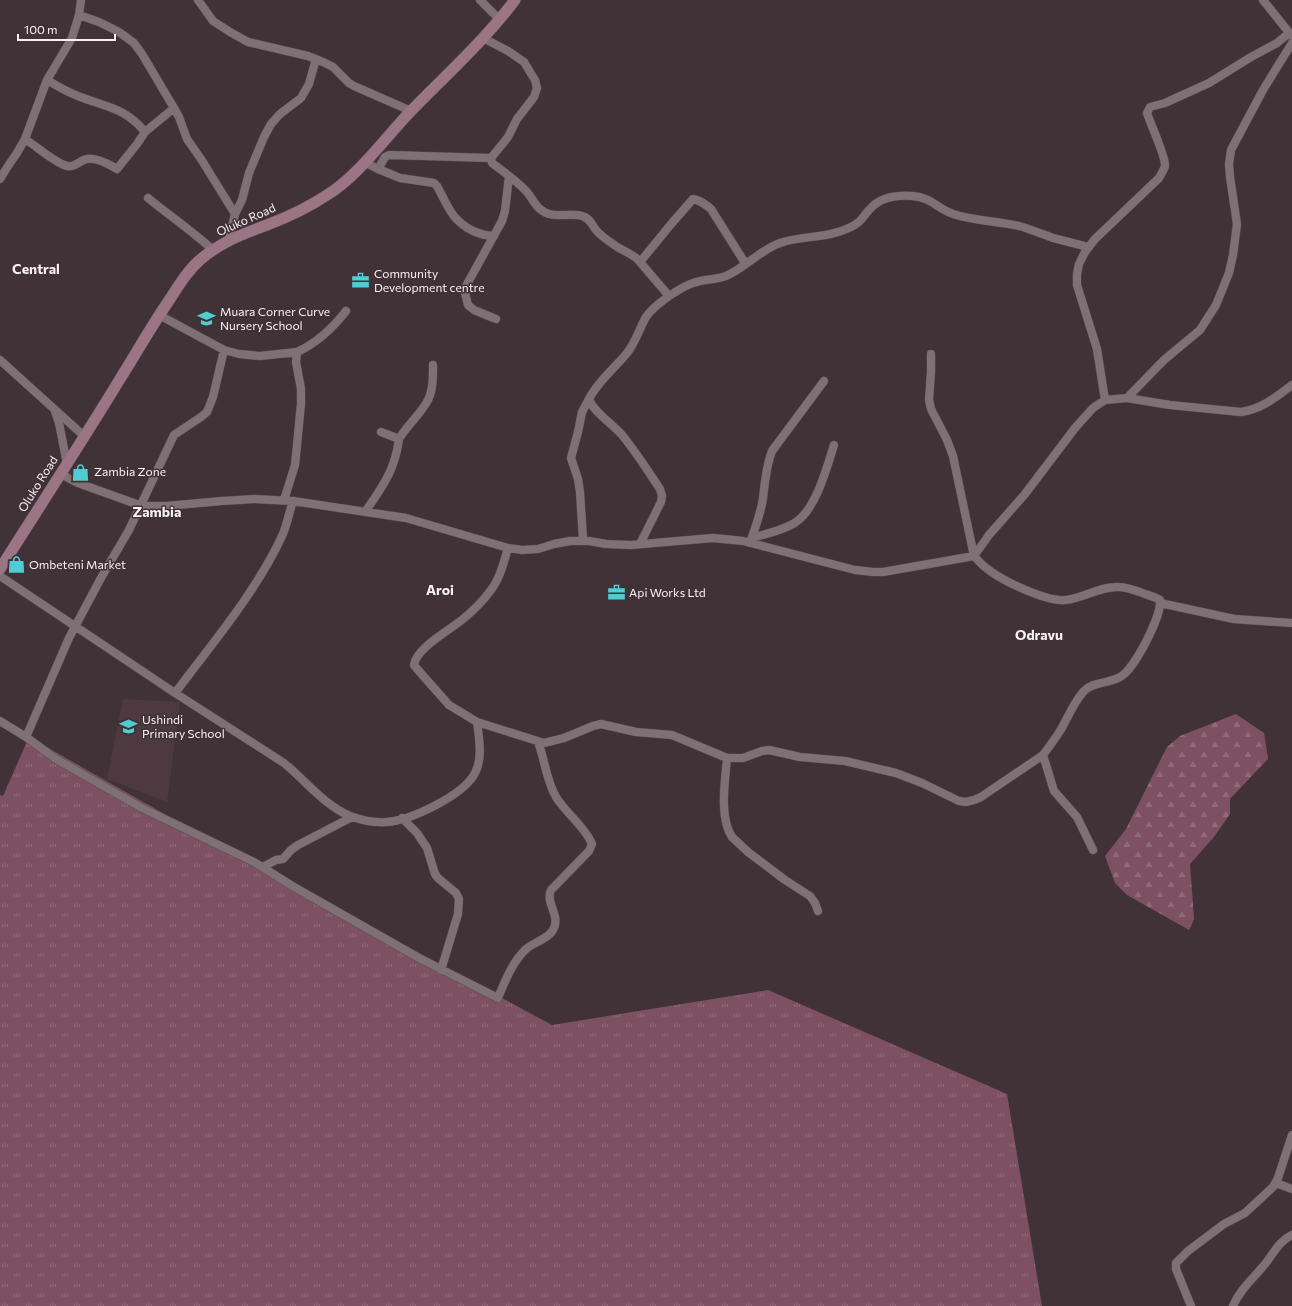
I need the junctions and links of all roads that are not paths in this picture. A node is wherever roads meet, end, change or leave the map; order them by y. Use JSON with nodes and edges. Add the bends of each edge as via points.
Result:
{"nodes":[{"id":1,"x":81,"y":0,"type":"edge"},
{"id":2,"x":198,"y":0,"type":"edge"},
{"id":3,"x":480,"y":0,"type":"edge"},
{"id":4,"x":515,"y":0,"type":"edge"},
{"id":5,"x":1263,"y":0,"type":"edge"},
{"id":6,"x":79,"y":15,"type":"junction"},
{"id":7,"x":500,"y":20,"type":"junction"},
{"id":8,"x":1290,"y":34,"type":"edge"},
{"id":9,"x":483,"y":38,"type":"junction"},
{"id":10,"x":1292,"y":42,"type":"edge"},
{"id":11,"x":316,"y":59,"type":"junction"},
{"id":12,"x":47,"y":80,"type":"junction"},
{"id":13,"x":174,"y":108,"type":"junction"},
{"id":14,"x":411,"y":111,"type":"junction"},
{"id":15,"x":145,"y":132,"type":"junction"},
{"id":16,"x":25,"y":139,"type":"junction"},
{"id":17,"x":491,"y":158,"type":"junction"},
{"id":18,"x":364,"y":162,"type":"junction"},
{"id":19,"x":378,"y":169,"type":"junction"},
{"id":20,"x":509,"y":176,"type":"junction"},
{"id":21,"x":0,"y":179,"type":"edge"},
{"id":22,"x":148,"y":198,"type":"dead end"},
{"id":23,"x":235,"y":214,"type":"junction"},
{"id":24,"x":494,"y":236,"type":"junction"},
{"id":25,"x":229,"y":240,"type":"junction"},
{"id":26,"x":1088,"y":247,"type":"junction"},
{"id":27,"x":213,"y":250,"type":"junction"},
{"id":28,"x":640,"y":262,"type":"junction"},
{"id":29,"x":745,"y":263,"type":"junction"},
{"id":30,"x":669,"y":296,"type":"junction"},
{"id":31,"x":346,"y":311,"type":"dead end"},
{"id":32,"x":159,"y":315,"type":"junction"},
{"id":33,"x":496,"y":319,"type":"dead end"},
{"id":34,"x":224,"y":350,"type":"junction"},
{"id":35,"x":297,"y":352,"type":"junction"},
{"id":36,"x":930,"y":354,"type":"dead end"},
{"id":37,"x":0,"y":360,"type":"edge"},
{"id":38,"x":434,"y":366,"type":"dead end"},
{"id":39,"x":824,"y":381,"type":"dead end"},
{"id":40,"x":1292,"y":385,"type":"edge"},
{"id":41,"x":1127,"y":398,"type":"junction"},
{"id":42,"x":589,"y":399,"type":"junction"},
{"id":43,"x":1105,"y":400,"type":"junction"},
{"id":44,"x":55,"y":411,"type":"junction"},
{"id":45,"x":381,"y":432,"type":"dead end"},
{"id":46,"x":84,"y":436,"type":"junction"},
{"id":47,"x":399,"y":439,"type":"junction"},
{"id":48,"x":834,"y":445,"type":"dead end"},
{"id":49,"x":64,"y":469,"type":"junction"},
{"id":50,"x":288,"y":501,"type":"junction"},
{"id":51,"x":142,"y":506,"type":"junction"},
{"id":52,"x":364,"y":512,"type":"junction"},
{"id":53,"x":583,"y":540,"type":"junction"},
{"id":54,"x":751,"y":541,"type":"junction"},
{"id":55,"x":640,"y":544,"type":"junction"},
{"id":56,"x":508,"y":548,"type":"junction"},
{"id":57,"x":974,"y":556,"type":"junction"},
{"id":58,"x":0,"y":569,"type":"edge"},
{"id":59,"x":0,"y":576,"type":"edge"},
{"id":60,"x":1160,"y":603,"type":"junction"},
{"id":61,"x":1292,"y":623,"type":"edge"},
{"id":62,"x":75,"y":627,"type":"junction"},
{"id":63,"x":175,"y":693,"type":"junction"},
{"id":64,"x":0,"y":722,"type":"edge"},
{"id":65,"x":477,"y":722,"type":"junction"},
{"id":66,"x":26,"y":737,"type":"junction"},
{"id":67,"x":538,"y":742,"type":"junction"},
{"id":68,"x":1042,"y":755,"type":"junction"},
{"id":69,"x":727,"y":758,"type":"junction"},
{"id":70,"x":352,"y":817,"type":"junction"},
{"id":71,"x":402,"y":818,"type":"junction"},
{"id":72,"x":1093,"y":850,"type":"dead end"},
{"id":73,"x":263,"y":867,"type":"junction"},
{"id":74,"x":818,"y":911,"type":"dead end"},
{"id":75,"x":441,"y":970,"type":"junction"},
{"id":76,"x":1292,"y":1135,"type":"edge"},
{"id":77,"x":1276,"y":1183,"type":"junction"},
{"id":78,"x":1292,"y":1189,"type":"edge"},
{"id":79,"x":1292,"y":1235,"type":"edge"},
{"id":80,"x":1190,"y":1306,"type":"edge"},
{"id":81,"x":1233,"y":1306,"type":"edge"}],
"edges":[{"from":1,"to":6,"type":"street"},
{"from":2,"to":11,"type":"street","via":[[213,21],[248,42]]},
{"from":3,"to":7,"type":"street"},
{"from":4,"to":7,"type":"main road","name":"Oluko Road"},
{"from":5,"to":8,"type":"street"},
{"from":6,"to":12,"type":"street","via":[[72,38]]},
{"from":6,"to":13,"type":"street","via":[[119,32],[134,43]]},
{"from":7,"to":9,"type":"main road","name":"Oluko Road"},
{"from":8,"to":26,"type":"street","via":[[1205,85],[1150,107],[1146,113],[1165,164],[1160,178]]},
{"from":9,"to":14,"type":"main road","name":"Oluko Road"},
{"from":9,"to":17,"type":"street","via":[[524,62],[537,88],[534,97],[517,119],[508,137]]},
{"from":10,"to":41,"type":"street","via":[[1231,150],[1230,177],[1237,224],[1229,273],[1216,305],[1200,330],[1164,360]]},
{"from":11,"to":14,"type":"street","via":[[333,67],[354,86]]},
{"from":11,"to":23,"type":"street","via":[[309,84],[301,98],[280,114],[264,137]]},
{"from":12,"to":15,"type":"street","via":[[76,96],[130,116]]},
{"from":12,"to":16,"type":"street"},
{"from":13,"to":15,"type":"street"},
{"from":13,"to":23,"type":"street","via":[[187,139]]},
{"from":14,"to":18,"type":"main road","name":"Oluko Road"},
{"from":15,"to":16,"type":"street","via":[[117,169],[94,159],[68,166]]},
{"from":16,"to":21,"type":"street"},
{"from":17,"to":19,"type":"street","via":[[389,155]]},
{"from":17,"to":20,"type":"street","via":[[492,163]]},
{"from":18,"to":19,"type":"street"},
{"from":18,"to":25,"type":"main road","name":"Oluko Road","via":[[326,196],[272,223]]},
{"from":19,"to":24,"type":"street","via":[[400,178],[434,183],[457,221],[482,235]]},
{"from":20,"to":24,"type":"street","via":[[505,211]]},
{"from":20,"to":28,"type":"street","via":[[527,192],[540,210],[547,214],[572,214],[589,219],[597,231],[612,244],[636,257]]},
{"from":22,"to":27,"type":"street"},
{"from":23,"to":25,"type":"street"},
{"from":24,"to":33,"type":"street","via":[[466,286],[465,293],[468,305]]},
{"from":25,"to":27,"type":"main road","name":"Oluko Road"},
{"from":26,"to":29,"type":"street","via":[[1021,227],[952,214],[926,198],[901,196],[887,198],[872,206],[860,222],[841,232],[779,244]]},
{"from":26,"to":43,"type":"street","via":[[1076,274],[1077,285],[1096,349]]},
{"from":27,"to":32,"type":"main road","name":"Oluko Road","via":[[200,260],[182,281]]},
{"from":28,"to":29,"type":"street","via":[[693,199],[711,209]]},
{"from":28,"to":30,"type":"street"},
{"from":29,"to":30,"type":"street","via":[[726,276],[694,282]]},
{"from":30,"to":42,"type":"street","via":[[646,318],[627,353]]},
{"from":31,"to":35,"type":"street","via":[[333,328]]},
{"from":32,"to":34,"type":"street"},
{"from":32,"to":46,"type":"main road","name":"Oluko Road"},
{"from":34,"to":35,"type":"street","via":[[260,356]]},
{"from":34,"to":51,"type":"street","via":[[207,412],[174,435]]},
{"from":35,"to":50,"type":"street","via":[[301,404]]},
{"from":36,"to":57,"type":"street","via":[[929,400],[953,456]]},
{"from":37,"to":44,"type":"street"},
{"from":38,"to":47,"type":"street","via":[[428,400]]},
{"from":39,"to":54,"type":"street","via":[[771,455],[761,510]]},
{"from":40,"to":41,"type":"street","via":[[1262,407],[1241,412]]},
{"from":41,"to":43,"type":"street"},
{"from":42,"to":53,"type":"street","via":[[582,412],[571,458],[580,492]]},
{"from":42,"to":55,"type":"street","via":[[596,410],[624,437],[660,489],[661,502]]},
{"from":43,"to":57,"type":"street","via":[[1093,408],[1075,428],[1025,494],[988,535]]},
{"from":44,"to":46,"type":"street"},
{"from":44,"to":49,"type":"street","via":[[59,423]]},
{"from":45,"to":47,"type":"street"},
{"from":46,"to":49,"type":"main road","name":"Oluko Road"},
{"from":47,"to":52,"type":"street","via":[[394,464],[387,479]]},
{"from":48,"to":54,"type":"street","via":[[820,486],[800,519]]},
{"from":49,"to":51,"type":"street","via":[[68,478]]},
{"from":49,"to":58,"type":"main road","name":"Oluko Road"},
{"from":50,"to":51,"type":"street","via":[[254,499]]},
{"from":50,"to":52,"type":"street"},
{"from":50,"to":63,"type":"street","via":[[288,522],[282,537],[242,604]]},
{"from":51,"to":62,"type":"street"},
{"from":52,"to":56,"type":"street","via":[[406,518]]},
{"from":53,"to":55,"type":"street","via":[[616,545]]},
{"from":53,"to":56,"type":"street","via":[[538,549]]},
{"from":54,"to":55,"type":"street","via":[[713,538]]},
{"from":54,"to":57,"type":"street","via":[[804,558],[865,571],[883,572]]},
{"from":56,"to":65,"type":"street","via":[[497,579],[479,604],[438,637],[419,655],[414,665],[449,704]]},
{"from":57,"to":60,"type":"street","via":[[997,576],[1051,599],[1066,600],[1119,587],[1156,598]]},
{"from":59,"to":62,"type":"street"},
{"from":60,"to":61,"type":"street","via":[[1234,619]]},
{"from":60,"to":68,"type":"street","via":[[1152,629],[1127,671],[1119,678],[1095,684],[1084,692]]},
{"from":62,"to":63,"type":"street"},
{"from":62,"to":66,"type":"street"},
{"from":63,"to":70,"type":"street","via":[[284,763],[319,795]]},
{"from":64,"to":66,"type":"street"},
{"from":65,"to":67,"type":"street"},
{"from":65,"to":71,"type":"street","via":[[479,763],[469,781],[442,802]]},
{"from":66,"to":73,"type":"street","via":[[56,759],[142,808]]},
{"from":67,"to":69,"type":"street","via":[[548,743],[602,724],[636,732],[672,735]]},
{"from":67,"to":75,"type":"street","via":[[552,789],[562,806],[590,840],[591,847],[552,890],[550,897],[556,918],[554,928],[548,936],[530,946],[517,960],[498,998]]},
{"from":68,"to":69,"type":"street","via":[[981,797],[966,802],[950,798],[896,773],[844,761],[800,757],[769,750],[743,758]]},
{"from":68,"to":72,"type":"street","via":[[1054,791],[1077,817]]},
{"from":69,"to":74,"type":"street","via":[[726,823],[732,837],[769,868],[810,896]]},
{"from":70,"to":71,"type":"street","via":[[387,822]]},
{"from":70,"to":73,"type":"street","via":[[298,845],[283,859]]},
{"from":71,"to":75,"type":"street","via":[[427,848],[435,874],[459,899],[458,914]]},
{"from":73,"to":75,"type":"street"},
{"from":76,"to":77,"type":"street"},
{"from":77,"to":78,"type":"street"},
{"from":77,"to":80,"type":"street","via":[[1245,1214],[1208,1235],[1176,1263]]},
{"from":79,"to":81,"type":"street","via":[[1282,1240],[1264,1266],[1240,1292]]}]}
